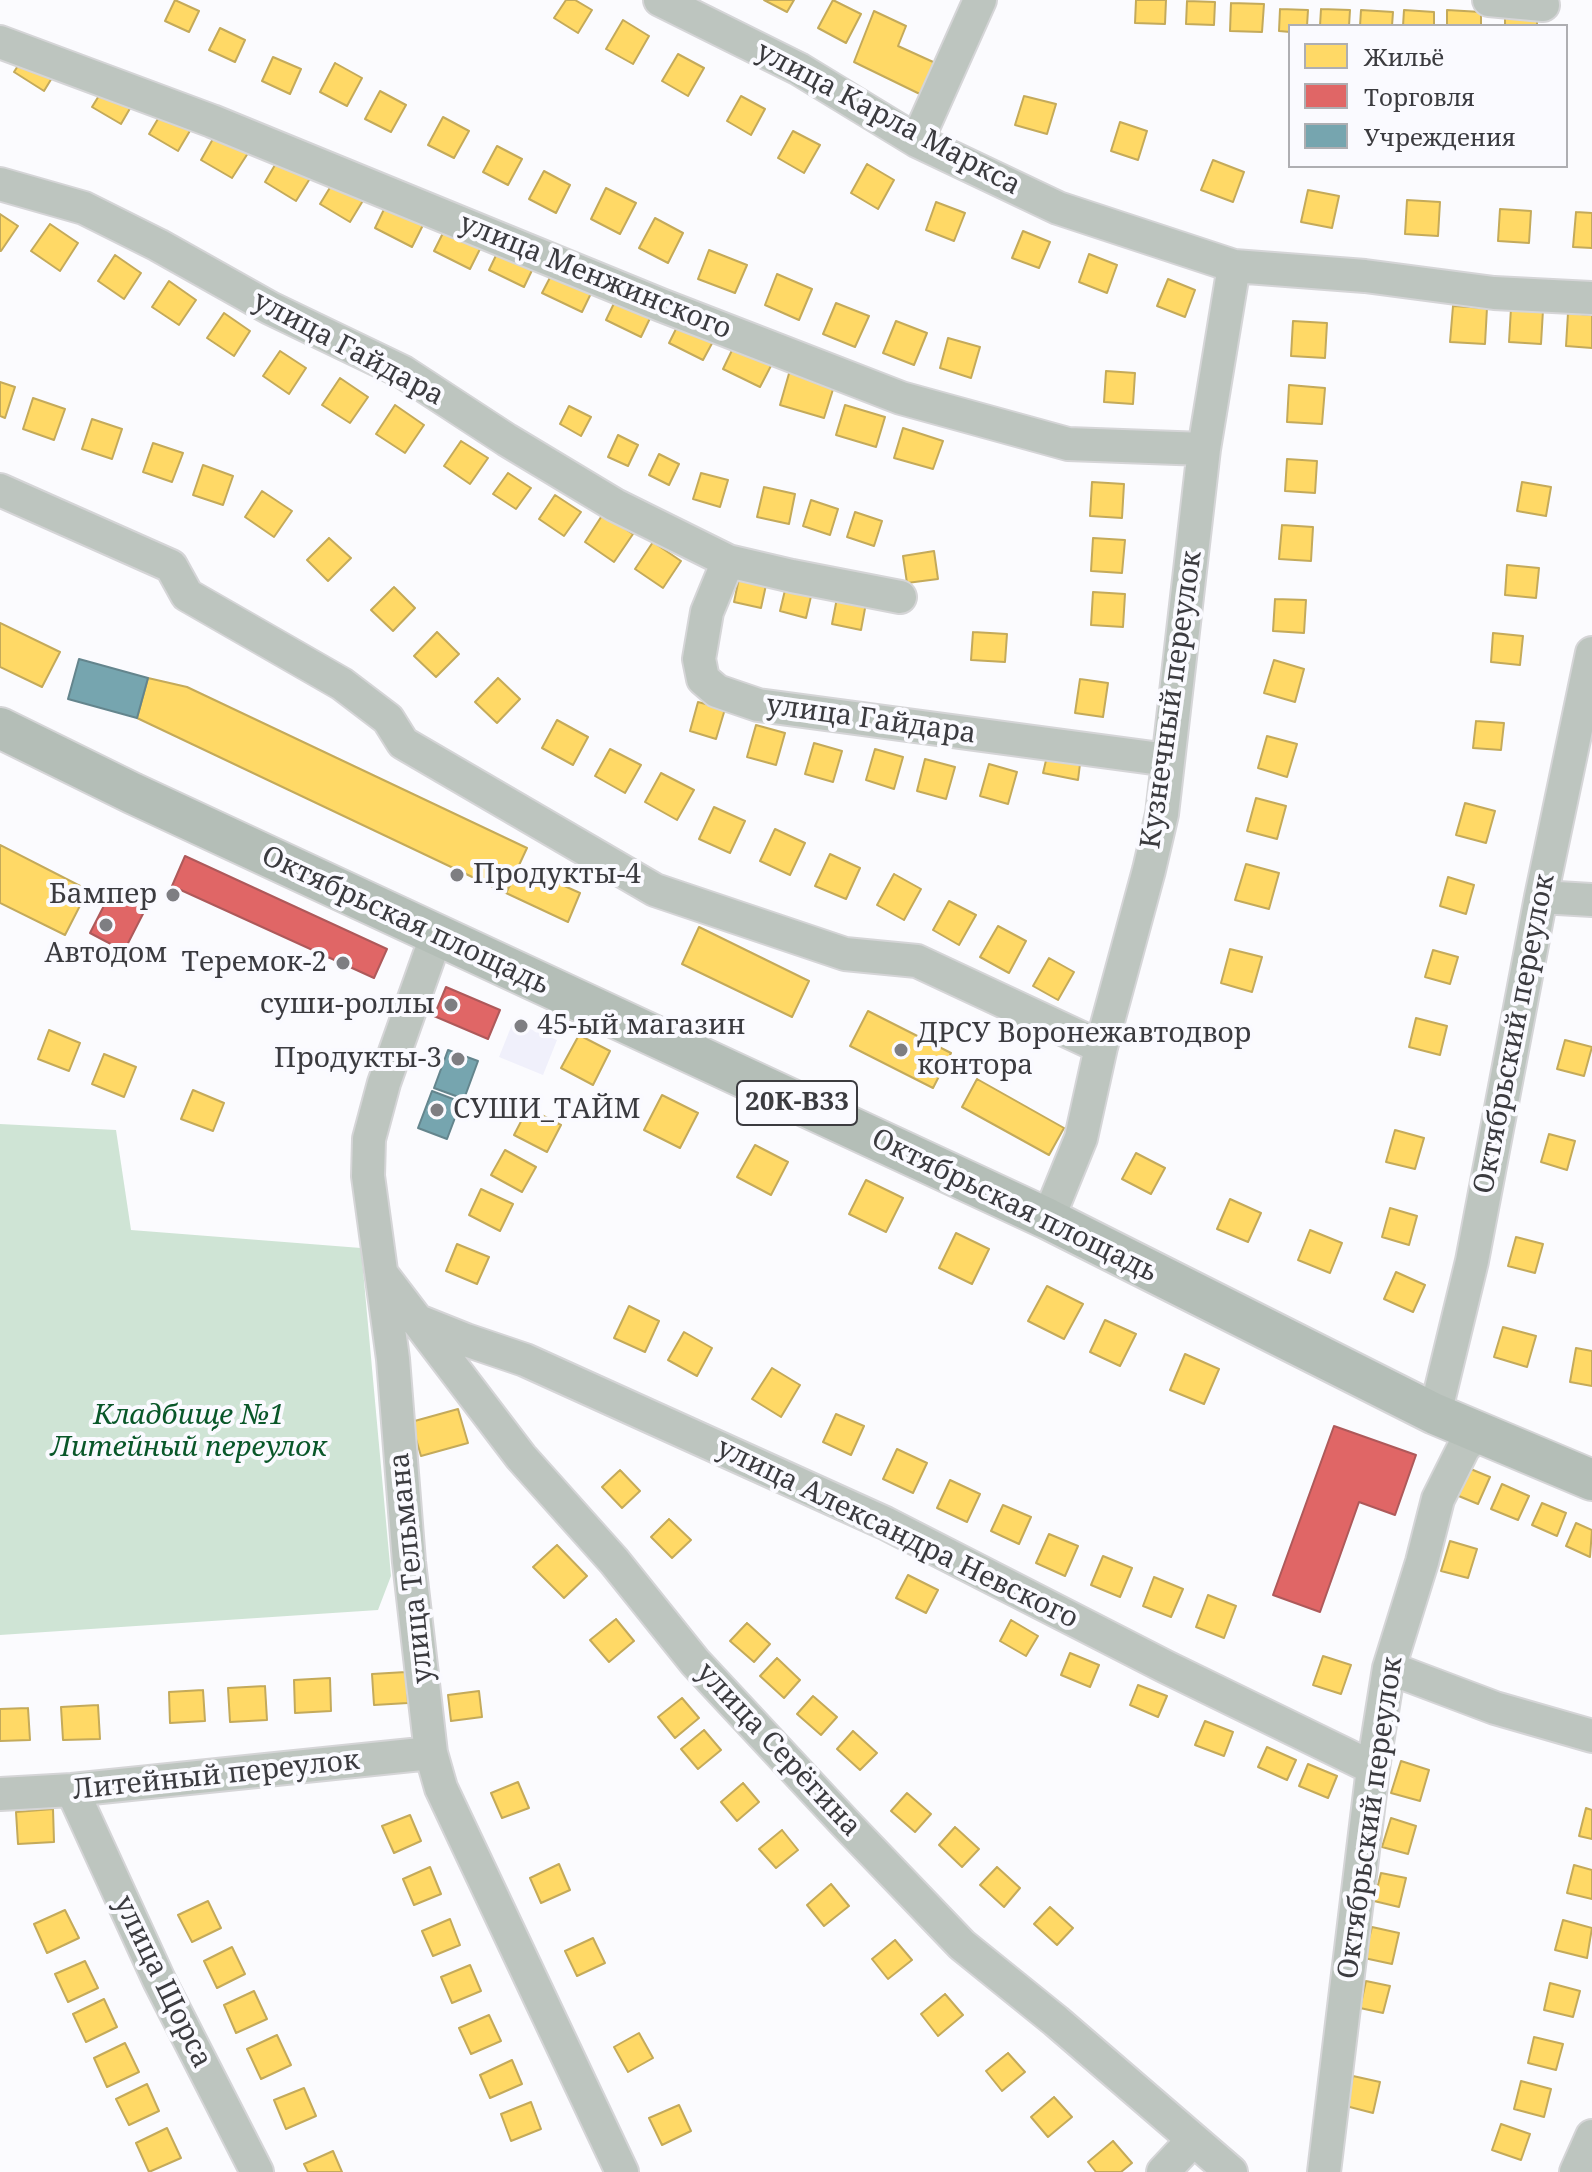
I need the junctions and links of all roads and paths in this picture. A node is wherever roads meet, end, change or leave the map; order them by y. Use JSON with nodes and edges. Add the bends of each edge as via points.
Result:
{"nodes":[{"id":1,"x":660,"y":0,"type":"edge"},
{"id":2,"x":980,"y":0,"type":"edge"},
{"id":3,"x":1489,"y":0,"type":"edge"},
{"id":4,"x":1543,"y":5,"type":"dead end"},
{"id":5,"x":0,"y":42,"type":"edge"},
{"id":6,"x":917,"y":141,"type":"junction"},
{"id":7,"x":0,"y":184,"type":"edge"},
{"id":8,"x":1234,"y":266,"type":"junction"},
{"id":9,"x":1592,"y":298,"type":"edge"},
{"id":10,"x":1204,"y":449,"type":"junction"},
{"id":11,"x":0,"y":490,"type":"edge"},
{"id":12,"x":728,"y":561,"type":"junction"},
{"id":13,"x":900,"y":597,"type":"dead end"},
{"id":14,"x":1592,"y":653,"type":"edge"},
{"id":15,"x":0,"y":728,"type":"edge"},
{"id":16,"x":1168,"y":760,"type":"junction"},
{"id":17,"x":1541,"y":897,"type":"junction"},
{"id":18,"x":1592,"y":900,"type":"edge"},
{"id":19,"x":437,"y":934,"type":"junction"},
{"id":20,"x":1101,"y":1047,"type":"junction"},
{"id":21,"x":1048,"y":1219,"type":"junction"},
{"id":22,"x":382,"y":1274,"type":"junction"},
{"id":23,"x":414,"y":1319,"type":"junction"},
{"id":24,"x":1435,"y":1414,"type":"junction"},
{"id":25,"x":1480,"y":1433,"type":"junction"},
{"id":26,"x":1592,"y":1480,"type":"edge"},
{"id":27,"x":1389,"y":1668,"type":"junction"},
{"id":28,"x":1592,"y":1736,"type":"edge"},
{"id":29,"x":431,"y":1753,"type":"junction"},
{"id":30,"x":1373,"y":1768,"type":"junction"},
{"id":31,"x":72,"y":1790,"type":"junction"},
{"id":32,"x":0,"y":1794,"type":"edge"},
{"id":33,"x":1592,"y":2136,"type":"edge"},
{"id":34,"x":1193,"y":2140,"type":"junction"},
{"id":35,"x":257,"y":2172,"type":"edge"},
{"id":36,"x":622,"y":2172,"type":"edge"},
{"id":37,"x":1163,"y":2172,"type":"edge"},
{"id":38,"x":1231,"y":2172,"type":"edge"},
{"id":39,"x":1324,"y":2172,"type":"edge"},
{"id":40,"x":1576,"y":2172,"type":"edge"}],
"edges":[{"from":1,"to":6,"type":"street","name":"улица Карла Маркса","via":[[799,69]]},
{"from":2,"to":6,"type":"street"},
{"from":3,"to":4,"type":"street"},
{"from":5,"to":10,"type":"street","name":"улица Менжинского","via":[[212,121],[901,398],[1068,444]]},
{"from":6,"to":8,"type":"street","name":"улица Карла Маркса","via":[[1058,208]]},
{"from":7,"to":12,"type":"street","name":"улица Гайдара","via":[[84,208],[158,245],[270,308],[403,372],[615,505]]},
{"from":8,"to":9,"type":"street","name":"улица Карла Маркса"},
{"from":8,"to":10,"type":"street","name":"Кузнечный переулок"},
{"from":10,"to":16,"type":"street","name":"Кузнечный переулок"},
{"from":11,"to":20,"type":"street","via":[[171,566],[187,595],[342,684],[388,719],[403,743],[655,890],[845,954],[917,961]]},
{"from":12,"to":13,"type":"street","name":"улица Гайдара"},
{"from":12,"to":16,"type":"street","name":"улица Гайдара","via":[[707,612],[699,659],[703,679],[717,691],[758,705]]},
{"from":14,"to":17,"type":"street","name":"Октябрьский переулок"},
{"from":15,"to":19,"type":"main road","name":"Октябрьская площадь","number":"20К-В33"},
{"from":16,"to":20,"type":"street","name":"Кузнечный переулок","via":[[1149,870]]},
{"from":17,"to":18,"type":"street"},
{"from":17,"to":24,"type":"street","name":"Октябрьский переулок","via":[[1472,1261]]},
{"from":19,"to":21,"type":"main road","name":"Октябрьская площадь","number":"20К-В33"},
{"from":19,"to":22,"type":"street","name":"улица Тельмана","via":[[369,1139],[368,1176]]},
{"from":20,"to":21,"type":"street","name":"Кузнечный переулок","via":[[1081,1138]]},
{"from":21,"to":24,"type":"main road","name":"Октябрьская площадь","number":"20К-В33"},
{"from":22,"to":23,"type":"street","name":"улица Серёгина"},
{"from":22,"to":29,"type":"street","name":"улица Тельмана"},
{"from":23,"to":30,"type":"street","name":"улица Александра Невского","via":[[525,1360],[885,1523]]},
{"from":23,"to":34,"type":"street","name":"улица Серёгина","via":[[521,1457],[695,1662],[845,1823],[962,1945]]},
{"from":24,"to":25,"type":"main road","name":"Октябрьская площадь","number":"20К-В33"},
{"from":25,"to":26,"type":"main road","name":"Октябрьская площадь","number":"20К-В33"},
{"from":25,"to":27,"type":"street","name":"Октябрьский переулок","via":[[1464,1447],[1438,1499]]},
{"from":27,"to":28,"type":"street","via":[[1495,1708]]},
{"from":27,"to":30,"type":"street","name":"Октябрьский переулок"},
{"from":29,"to":31,"type":"street","name":"Литейный переулок"},
{"from":29,"to":36,"type":"street","name":"улица Тельмана","via":[[441,1788]]},
{"from":30,"to":39,"type":"street","name":"Октябрьский переулок"},
{"from":31,"to":32,"type":"street","name":"Литейный переулок"},
{"from":31,"to":35,"type":"street","name":"улица Щорса","via":[[159,1980]]},
{"from":33,"to":40,"type":"street"},
{"from":34,"to":37,"type":"street"},
{"from":34,"to":38,"type":"street","name":"улица Серёгина"}]}
